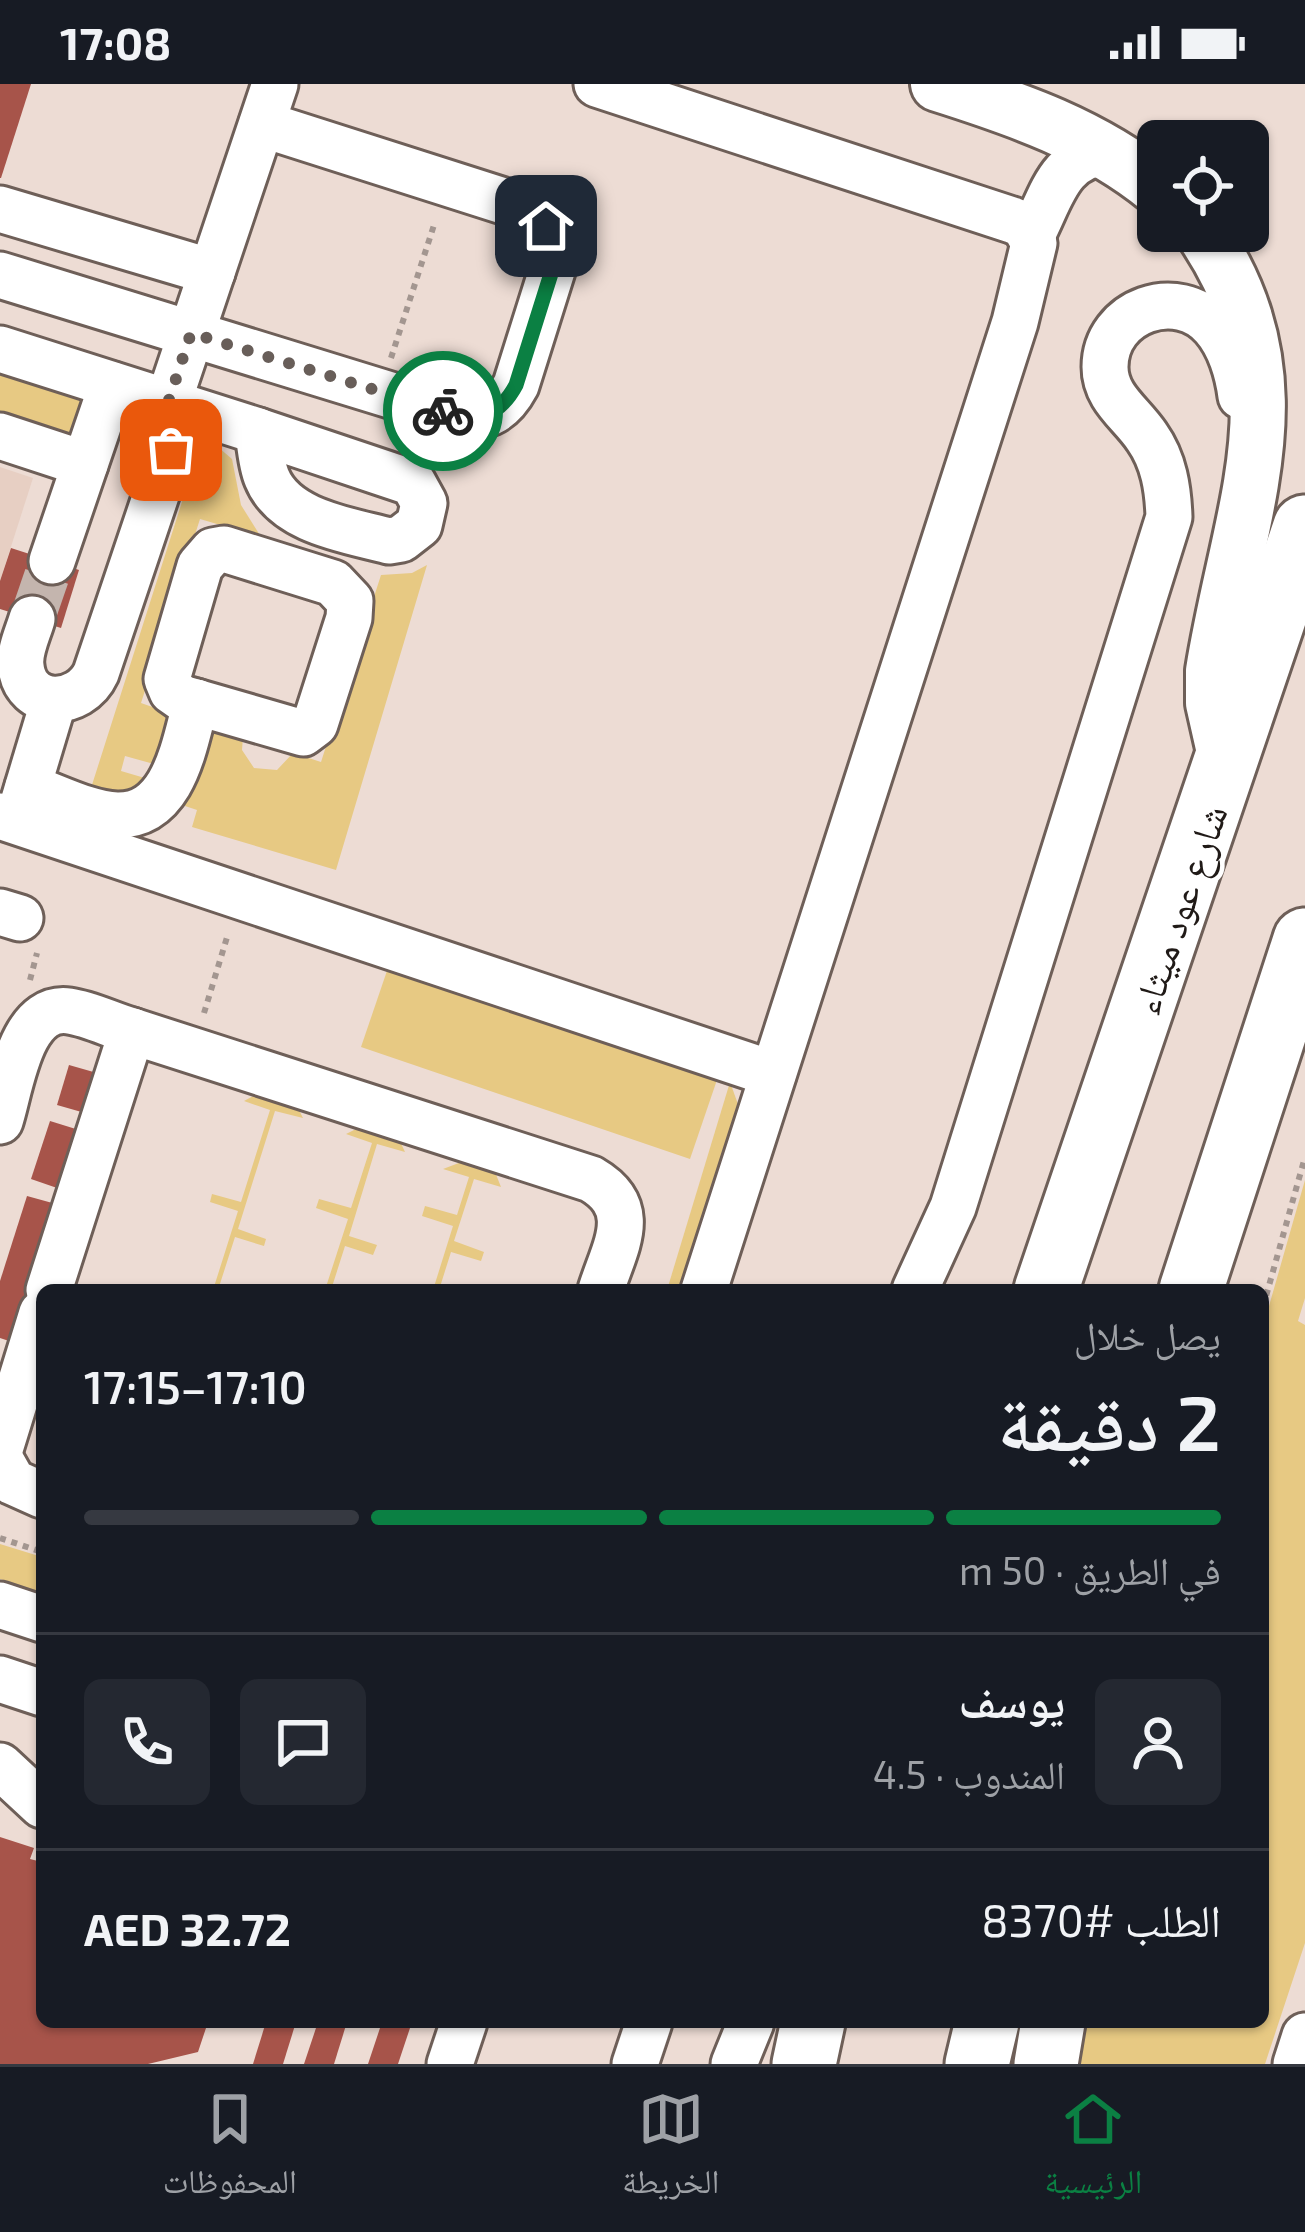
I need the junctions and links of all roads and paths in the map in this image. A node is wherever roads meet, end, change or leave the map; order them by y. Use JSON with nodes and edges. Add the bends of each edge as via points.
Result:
{"nodes":[{"id":1,"x":597,"y":84,"type":"edge"},
{"id":2,"x":938,"y":84,"type":"edge"},
{"id":3,"x":268,"y":104,"type":"edge"},
{"id":4,"x":1109,"y":151,"type":"junction"},
{"id":5,"x":1137,"y":172,"type":"edge"},
{"id":6,"x":0,"y":209,"type":"edge"},
{"id":7,"x":1032,"y":235,"type":"junction"},
{"id":8,"x":1220,"y":252,"type":"edge"},
{"id":9,"x":212,"y":272,"type":"junction"},
{"id":10,"x":0,"y":275,"type":"edge"},
{"id":11,"x":191,"y":333,"type":"junction"},
{"id":12,"x":0,"y":350,"type":"edge"},
{"id":13,"x":112,"y":386,"type":"junction"},
{"id":14,"x":177,"y":406,"type":"junction"},
{"id":15,"x":258,"y":431,"type":"dead end"},
{"id":16,"x":0,"y":436,"type":"edge"},
{"id":17,"x":85,"y":464,"type":"junction"},
{"id":18,"x":1305,"y":527,"type":"edge"},
{"id":19,"x":52,"y":561,"type":"tunnel mouth"},
{"id":20,"x":1236,"y":581,"type":"junction"},
{"id":21,"x":32,"y":619,"type":"tunnel mouth"},
{"id":22,"x":54,"y":700,"type":"junction"},
{"id":23,"x":196,"y":702,"type":"junction"},
{"id":24,"x":1227,"y":765,"type":"junction"},
{"id":25,"x":15,"y":808,"type":"edge"},
{"id":26,"x":240,"y":896,"type":"junction"},
{"id":27,"x":1305,"y":940,"type":"edge"},
{"id":28,"x":132,"y":1031,"type":"junction"},
{"id":29,"x":193,"y":1050,"type":"junction"},
{"id":30,"x":773,"y":1074,"type":"junction"},
{"id":31,"x":0,"y":1121,"type":"edge"},
{"id":32,"x":1305,"y":1157,"type":"edge"},
{"id":33,"x":51,"y":1284,"type":"edge"},
{"id":34,"x":603,"y":1284,"type":"edge"},
{"id":35,"x":706,"y":1284,"type":"edge"},
{"id":36,"x":918,"y":1284,"type":"edge"},
{"id":37,"x":1048,"y":1284,"type":"edge"},
{"id":38,"x":1193,"y":1284,"type":"edge"},
{"id":39,"x":1269,"y":1285,"type":"edge"},
{"id":40,"x":36,"y":1332,"type":"edge"},
{"id":41,"x":0,"y":1449,"type":"edge"},
{"id":42,"x":0,"y":1459,"type":"edge"},
{"id":43,"x":36,"y":1492,"type":"edge"},
{"id":44,"x":0,"y":1538,"type":"edge"},
{"id":45,"x":36,"y":1550,"type":"edge"},
{"id":46,"x":0,"y":1605,"type":"edge"},
{"id":47,"x":36,"y":1617,"type":"edge"},
{"id":48,"x":0,"y":1624,"type":"edge"},
{"id":49,"x":36,"y":1633,"type":"edge"},
{"id":50,"x":0,"y":1679,"type":"edge"},
{"id":51,"x":36,"y":1691,"type":"edge"},
{"id":52,"x":0,"y":1766,"type":"edge"},
{"id":53,"x":36,"y":1799,"type":"edge"},
{"id":54,"x":462,"y":2028,"type":"edge"},
{"id":55,"x":647,"y":2028,"type":"edge"},
{"id":56,"x":749,"y":2028,"type":"edge"},
{"id":57,"x":812,"y":2028,"type":"edge"},
{"id":58,"x":986,"y":2028,"type":"edge"},
{"id":59,"x":1052,"y":2028,"type":"edge"},
{"id":60,"x":1305,"y":2036,"type":"edge"},
{"id":61,"x":450,"y":2064,"type":"edge"},
{"id":62,"x":635,"y":2064,"type":"edge"},
{"id":63,"x":734,"y":2064,"type":"edge"},
{"id":64,"x":804,"y":2064,"type":"edge"},
{"id":65,"x":977,"y":2064,"type":"edge"},
{"id":66,"x":1046,"y":2064,"type":"edge"},
{"id":67,"x":1296,"y":2064,"type":"edge"}],
"edges":[{"from":1,"to":7,"type":"street","via":[[1012,220]]},
{"from":2,"to":4,"type":"main road"},
{"from":3,"to":9,"type":"street"},
{"from":3,"to":11,"type":"street","via":[[516,206],[546,226],[555,261],[516,385],[491,414],[472,418]]},
{"from":4,"to":5,"type":"main road"},
{"from":4,"to":7,"type":"street","via":[[1069,165]]},
{"from":6,"to":9,"type":"street"},
{"from":7,"to":30,"type":"street","via":[[1016,322]]},
{"from":8,"to":20,"type":"main road","via":[[1246,296],[1269,376],[1267,460]]},
{"from":9,"to":11,"type":"street"},
{"from":10,"to":11,"type":"street"},
{"from":11,"to":14,"type":"street"},
{"from":12,"to":13,"type":"street"},
{"from":13,"to":14,"type":"street"},
{"from":13,"to":17,"type":"street"},
{"from":14,"to":15,"type":"street"},
{"from":14,"to":22,"type":"street","via":[[92,683]]},
{"from":16,"to":17,"type":"street"},
{"from":17,"to":19,"type":"street"},
{"from":18,"to":24,"type":"highway","name":"شارع عود ميثاء"},
{"from":20,"to":24,"type":"main road","via":[[1214,670]]},
{"from":20,"to":36,"type":"street","via":[[1228,537],[1238,375],[1202,315],[1165,304],[1146,309],[1116,332],[1105,368],[1108,388],[1161,463],[1169,518],[953,1207]]},
{"from":21,"to":22,"type":"street","via":[[20,666],[31,689]]},
{"from":22,"to":25,"type":"street"},
{"from":23,"to":23,"type":"street","via":[[297,734],[310,730],[349,618],[346,593],[213,550],[200,566],[167,667],[172,691]]},
{"from":23,"to":25,"type":"street","via":[[172,781],[139,811]]},
{"from":24,"to":37,"type":"highway","name":"شارع عود ميثاء"},
{"from":25,"to":26,"type":"street"},
{"from":26,"to":29,"type":"path"},
{"from":26,"to":30,"type":"street"},
{"from":27,"to":38,"type":"highway"},
{"from":28,"to":29,"type":"street"},
{"from":28,"to":31,"type":"street","via":[[65,1010],[41,1017],[26,1037]]},
{"from":28,"to":33,"type":"street"},
{"from":29,"to":34,"type":"street","via":[[608,1188],[622,1223]]},
{"from":30,"to":35,"type":"street"},
{"from":32,"to":39,"type":"path"},
{"from":40,"to":41,"type":"street"},
{"from":42,"to":43,"type":"street","via":[[13,1482]]},
{"from":44,"to":45,"type":"path"},
{"from":46,"to":47,"type":"street"},
{"from":48,"to":49,"type":"street"},
{"from":50,"to":51,"type":"street"},
{"from":52,"to":53,"type":"street"},
{"from":54,"to":61,"type":"street"},
{"from":55,"to":62,"type":"street"},
{"from":56,"to":63,"type":"street"},
{"from":57,"to":64,"type":"highway"},
{"from":58,"to":65,"type":"highway"},
{"from":59,"to":66,"type":"highway"},
{"from":60,"to":67,"type":"street"}]}
